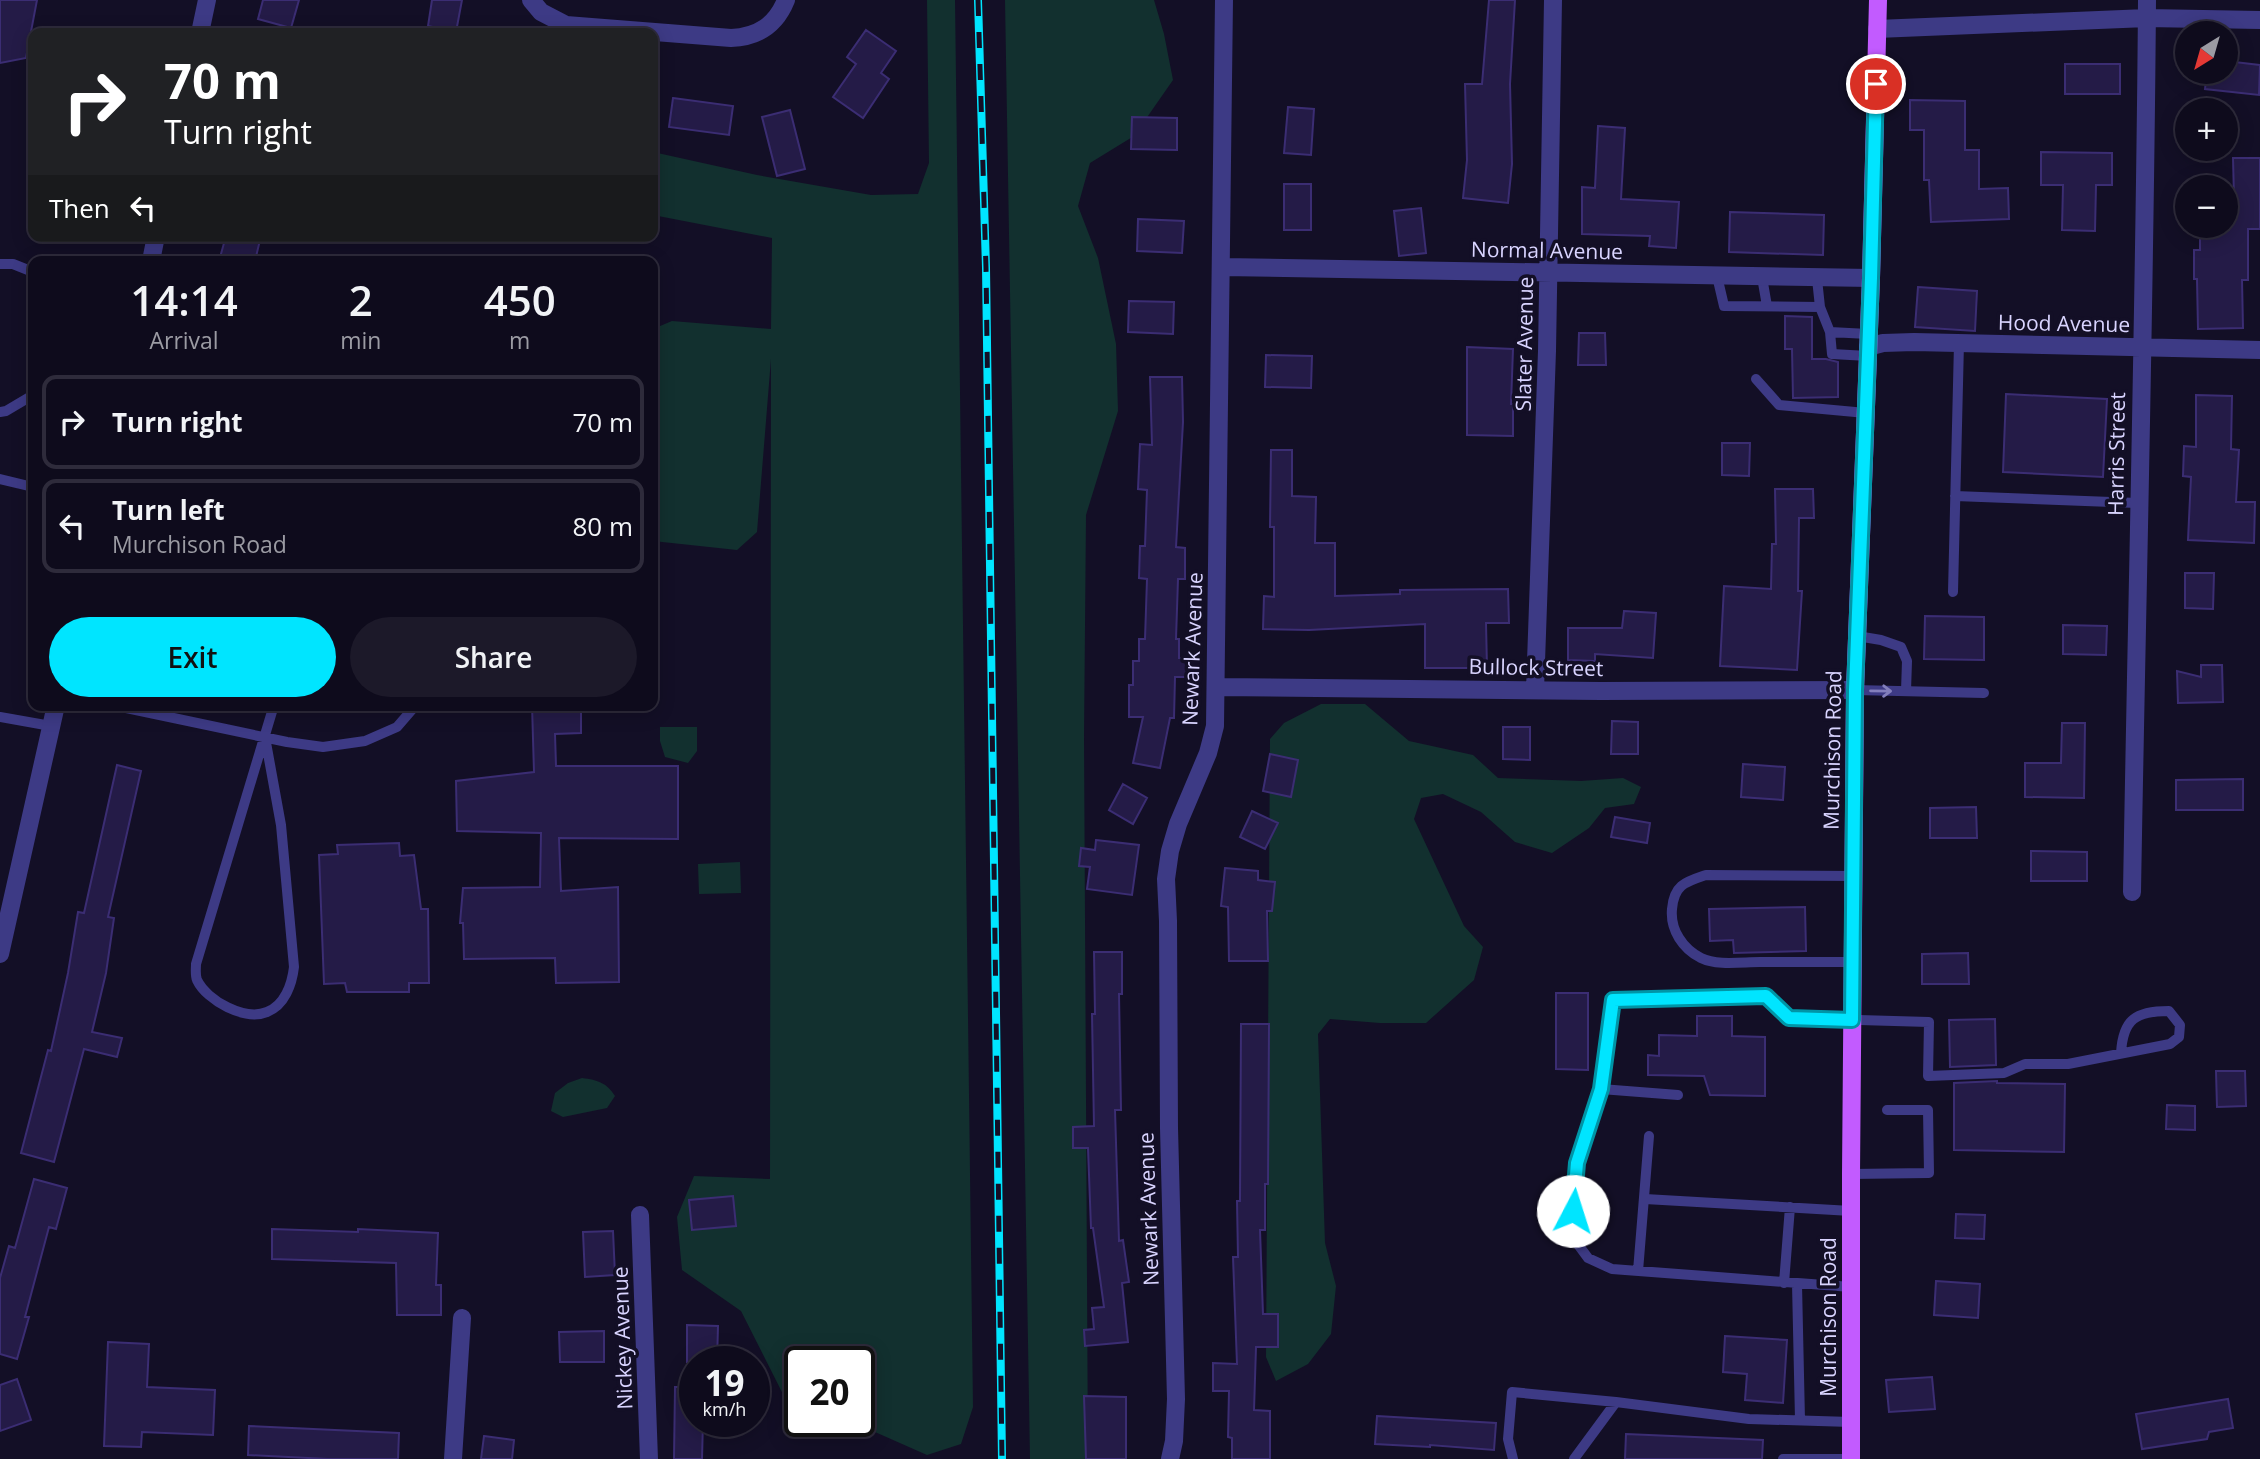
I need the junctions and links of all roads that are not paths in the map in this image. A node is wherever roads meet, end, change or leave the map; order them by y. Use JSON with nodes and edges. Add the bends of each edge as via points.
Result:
{"nodes":[{"id":1,"x":207,"y":0,"type":"edge"},
{"id":2,"x":531,"y":0,"type":"edge"},
{"id":3,"x":786,"y":0,"type":"edge"},
{"id":4,"x":1224,"y":0,"type":"edge"},
{"id":5,"x":1553,"y":0,"type":"edge"},
{"id":6,"x":1878,"y":0,"type":"edge"},
{"id":7,"x":2147,"y":9,"type":"edge"},
{"id":8,"x":2260,"y":20,"type":"edge"},
{"id":9,"x":201,"y":28,"type":"edge"},
{"id":10,"x":604,"y":28,"type":"edge"},
{"id":11,"x":1877,"y":29,"type":"junction"},
{"id":12,"x":658,"y":32,"type":"edge"},
{"id":13,"x":0,"y":264,"type":"edge"},
{"id":14,"x":1222,"y":267,"type":"junction"},
{"id":15,"x":28,"y":270,"type":"edge"},
{"id":16,"x":1549,"y":273,"type":"junction"},
{"id":17,"x":1717,"y":276,"type":"junction"},
{"id":18,"x":1762,"y":277,"type":"junction"},
{"id":19,"x":1871,"y":278,"type":"junction"},
{"id":20,"x":1817,"y":279,"type":"junction"},
{"id":21,"x":1767,"y":306,"type":"junction"},
{"id":22,"x":1820,"y":307,"type":"junction"},
{"id":23,"x":1830,"y":331,"type":"junction"},
{"id":24,"x":1959,"y":343,"type":"junction"},
{"id":25,"x":1868,"y":346,"type":"junction"},
{"id":26,"x":2142,"y":348,"type":"junction"},
{"id":27,"x":2260,"y":350,"type":"edge"},
{"id":28,"x":1756,"y":379,"type":"dead end"},
{"id":29,"x":28,"y":398,"type":"edge"},
{"id":30,"x":0,"y":412,"type":"edge"},
{"id":31,"x":1866,"y":413,"type":"junction"},
{"id":32,"x":0,"y":479,"type":"edge"},
{"id":33,"x":28,"y":486,"type":"edge"},
{"id":34,"x":1955,"y":496,"type":"junction"},
{"id":35,"x":2138,"y":503,"type":"junction"},
{"id":36,"x":1953,"y":592,"type":"dead end"},
{"id":37,"x":1857,"y":636,"type":"junction"},
{"id":38,"x":1216,"y":687,"type":"junction"},
{"id":39,"x":1535,"y":690,"type":"junction"},
{"id":40,"x":1855,"y":690,"type":"junction"},
{"id":41,"x":1906,"y":691,"type":"junction"},
{"id":42,"x":1984,"y":693,"type":"dead end"},
{"id":43,"x":55,"y":711,"type":"edge"},
{"id":44,"x":141,"y":711,"type":"edge"},
{"id":45,"x":272,"y":711,"type":"edge"},
{"id":46,"x":411,"y":711,"type":"edge"},
{"id":47,"x":0,"y":717,"type":"edge"},
{"id":48,"x":51,"y":726,"type":"junction"},
{"id":49,"x":265,"y":737,"type":"junction"},
{"id":50,"x":1854,"y":876,"type":"junction"},
{"id":51,"x":2132,"y":892,"type":"dead end"},
{"id":52,"x":0,"y":954,"type":"edge"},
{"id":53,"x":1853,"y":961,"type":"junction"},
{"id":54,"x":1852,"y":1020,"type":"junction"},
{"id":55,"x":2121,"y":1053,"type":"junction"},
{"id":56,"x":1601,"y":1089,"type":"junction"},
{"id":57,"x":1678,"y":1095,"type":"dead end"},
{"id":58,"x":1887,"y":1110,"type":"dead end"},
{"id":59,"x":1649,"y":1136,"type":"dead end"},
{"id":60,"x":1851,"y":1174,"type":"junction"},
{"id":61,"x":1645,"y":1199,"type":"junction"},
{"id":62,"x":1790,"y":1207,"type":"junction"},
{"id":63,"x":1851,"y":1211,"type":"junction"},
{"id":64,"x":640,"y":1214,"type":"dead end"},
{"id":65,"x":1638,"y":1271,"type":"junction"},
{"id":66,"x":1784,"y":1283,"type":"junction"},
{"id":67,"x":1797,"y":1284,"type":"junction"},
{"id":68,"x":1851,"y":1287,"type":"junction"},
{"id":69,"x":462,"y":1318,"type":"dead end"},
{"id":70,"x":1616,"y":1402,"type":"junction"},
{"id":71,"x":1800,"y":1420,"type":"junction"},
{"id":72,"x":1851,"y":1422,"type":"junction"},
{"id":73,"x":453,"y":1459,"type":"edge"},
{"id":74,"x":649,"y":1459,"type":"edge"},
{"id":75,"x":1170,"y":1459,"type":"edge"},
{"id":76,"x":1513,"y":1459,"type":"edge"},
{"id":77,"x":1574,"y":1459,"type":"edge"},
{"id":78,"x":1783,"y":1459,"type":"edge"},
{"id":79,"x":1851,"y":1459,"type":"edge"}],
"edges":[{"from":1,"to":9,"type":"street"},
{"from":2,"to":10,"type":"street","via":[[541,12],[566,25]]},
{"from":3,"to":12,"type":"street","via":[[770,25],[745,37]]},
{"from":4,"to":14,"type":"street","name":"Newark Avenue"},
{"from":5,"to":16,"type":"street","name":"Slater Avenue"},
{"from":6,"to":11,"type":"main road","name":"Murchison Road"},
{"from":7,"to":8,"type":"street"},
{"from":7,"to":11,"type":"street"},
{"from":7,"to":26,"type":"street","name":"Harris Street"},
{"from":11,"to":19,"type":"main road","name":"Murchison Road"},
{"from":13,"to":15,"type":"lane"},
{"from":14,"to":16,"type":"street","name":"Normal Avenue"},
{"from":14,"to":38,"type":"street","name":"Newark Avenue"},
{"from":16,"to":17,"type":"street","name":"Normal Avenue"},
{"from":16,"to":39,"type":"street","name":"Slater Avenue"},
{"from":17,"to":18,"type":"street","name":"Normal Avenue"},
{"from":17,"to":21,"type":"lane","via":[[1724,306]]},
{"from":18,"to":20,"type":"street","name":"Normal Avenue"},
{"from":18,"to":21,"type":"lane"},
{"from":19,"to":20,"type":"street","name":"Normal Avenue"},
{"from":19,"to":25,"type":"main road","name":"Murchison Road"},
{"from":20,"to":22,"type":"lane"},
{"from":21,"to":22,"type":"lane"},
{"from":22,"to":23,"type":"lane"},
{"from":23,"to":25,"type":"lane"},
{"from":23,"to":25,"type":"lane","via":[[1832,354]]},
{"from":24,"to":25,"type":"street","name":"Hood Avenue"},
{"from":24,"to":26,"type":"street","name":"Hood Avenue"},
{"from":24,"to":34,"type":"lane"},
{"from":25,"to":31,"type":"main road","name":"Murchison Road"},
{"from":26,"to":27,"type":"street","name":"Hood Avenue"},
{"from":26,"to":35,"type":"street","name":"Harris Street"},
{"from":28,"to":31,"type":"lane","via":[[1779,405]]},
{"from":29,"to":30,"type":"lane"},
{"from":31,"to":37,"type":"main road","name":"Murchison Road"},
{"from":32,"to":33,"type":"lane"},
{"from":34,"to":35,"type":"lane"},
{"from":34,"to":36,"type":"lane"},
{"from":35,"to":51,"type":"street","name":"Harris Street"},
{"from":37,"to":40,"type":"main road","name":"Murchison Road"},
{"from":37,"to":41,"type":"lane","via":[[1901,648],[1907,661]]},
{"from":38,"to":39,"type":"street","name":"Bullock Street"},
{"from":38,"to":75,"type":"street","name":"Newark Avenue","via":[[1215,726],[1208,753],[1178,824],[1166,879],[1176,1399]]},
{"from":39,"to":40,"type":"street","name":"Bullock Street"},
{"from":40,"to":41,"type":"lane","one_way":true},
{"from":40,"to":50,"type":"main road","name":"Murchison Road"},
{"from":41,"to":42,"type":"lane"},
{"from":43,"to":48,"type":"street"},
{"from":44,"to":49,"type":"lane"},
{"from":45,"to":49,"type":"lane"},
{"from":46,"to":49,"type":"lane","via":[[397,727],[365,741],[323,747]]},
{"from":47,"to":48,"type":"lane"},
{"from":48,"to":52,"type":"street"},
{"from":49,"to":49,"type":"lane","via":[[196,964],[196,978],[205,991],[223,1006],[247,1014],[267,1012],[281,1001],[292,984],[294,967],[281,825]]},
{"from":50,"to":53,"type":"main road","name":"Murchison Road"},
{"from":50,"to":53,"type":"lane","via":[[1706,875],[1685,881],[1674,895],[1672,914],[1684,946],[1702,959]]},
{"from":53,"to":54,"type":"main road","name":"Murchison Road"},
{"from":54,"to":55,"type":"lane","via":[[1929,1022],[1928,1076],[2004,1073],[2025,1065],[2068,1064]]},
{"from":54,"to":56,"type":"lane","via":[[1789,1018],[1766,996],[1613,1000]]},
{"from":54,"to":60,"type":"main road","name":"Murchison Road"},
{"from":55,"to":55,"type":"lane","via":[[2170,1044],[2179,1037],[2180,1025],[2169,1011],[2134,1018],[2126,1026]]},
{"from":56,"to":57,"type":"lane"},
{"from":56,"to":65,"type":"lane","via":[[1577,1163],[1571,1235],[1588,1258],[1612,1269]]},
{"from":58,"to":60,"type":"lane","via":[[1928,1110],[1929,1173]]},
{"from":59,"to":61,"type":"lane"},
{"from":60,"to":63,"type":"main road","name":"Murchison Road"},
{"from":61,"to":62,"type":"lane"},
{"from":61,"to":65,"type":"lane"},
{"from":62,"to":63,"type":"lane"},
{"from":62,"to":66,"type":"lane"},
{"from":63,"to":68,"type":"main road","name":"Murchison Road"},
{"from":64,"to":74,"type":"street","name":"Nickey Avenue"},
{"from":65,"to":66,"type":"lane"},
{"from":66,"to":67,"type":"lane"},
{"from":67,"to":68,"type":"lane"},
{"from":67,"to":71,"type":"lane"},
{"from":68,"to":72,"type":"main road","name":"Murchison Road"},
{"from":69,"to":73,"type":"street"},
{"from":70,"to":71,"type":"lane","via":[[1749,1419]]},
{"from":70,"to":76,"type":"lane","via":[[1512,1392],[1508,1439]]},
{"from":70,"to":77,"type":"lane"},
{"from":71,"to":72,"type":"lane"},
{"from":72,"to":79,"type":"main road","name":"Murchison Road"},
{"from":78,"to":79,"type":"lane"}]}
